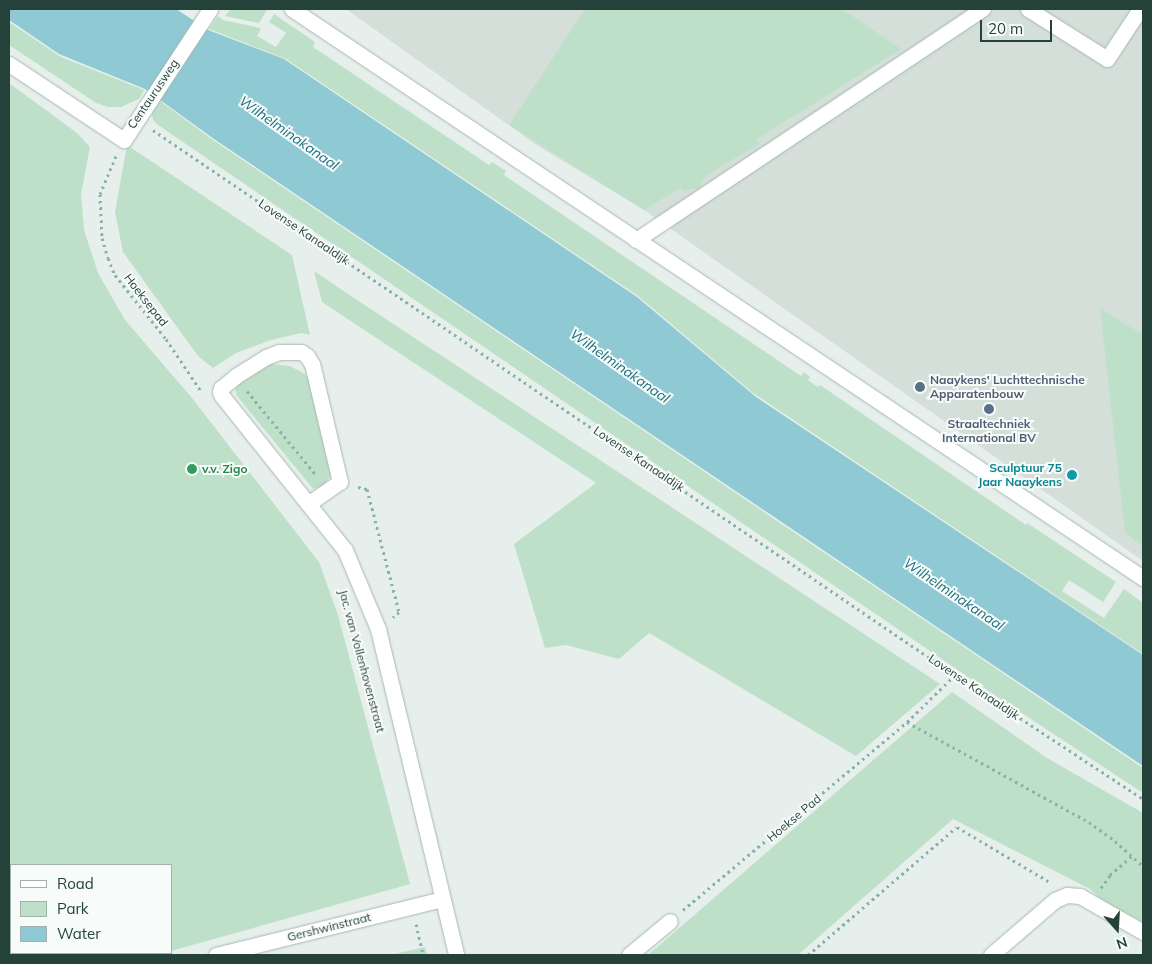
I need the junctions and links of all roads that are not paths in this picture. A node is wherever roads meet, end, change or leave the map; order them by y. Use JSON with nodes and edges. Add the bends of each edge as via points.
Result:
{"nodes":[{"id":1,"x":210,"y":9,"type":"edge"},
{"id":2,"x":292,"y":9,"type":"edge"},
{"id":3,"x":983,"y":9,"type":"edge"},
{"id":4,"x":1028,"y":9,"type":"edge"},
{"id":5,"x":1140,"y":9,"type":"edge"},
{"id":6,"x":9,"y":64,"type":"edge"},
{"id":7,"x":636,"y":240,"type":"junction"},
{"id":8,"x":308,"y":504,"type":"junction"},
{"id":9,"x":1142,"y":574,"type":"edge"},
{"id":10,"x":442,"y":899,"type":"junction"},
{"id":11,"x":670,"y":922,"type":"road end"},
{"id":12,"x":1143,"y":932,"type":"edge"},
{"id":13,"x":216,"y":955,"type":"edge"},
{"id":14,"x":456,"y":955,"type":"edge"},
{"id":15,"x":628,"y":955,"type":"edge"},
{"id":16,"x":991,"y":955,"type":"edge"}],
"edges":[{"from":1,"to":6,"type":"street","name":"Centaurusweg","via":[[124,140]]},
{"from":2,"to":7,"type":"street"},
{"from":3,"to":7,"type":"street"},
{"from":4,"to":5,"type":"street","via":[[1107,59]]},
{"from":7,"to":9,"type":"street"},
{"from":8,"to":8,"type":"street","name":"Jac. van Vollenhovenstraat","via":[[334,486],[315,372],[302,352],[279,352],[236,376],[221,388],[222,396]]},
{"from":8,"to":10,"type":"street","name":"Jac. van Vollenhovenstraat","via":[[345,550],[378,629]]},
{"from":10,"to":13,"type":"street","name":"Gershwinstraat"},
{"from":10,"to":14,"type":"street","name":"Jac. van Vollenhovenstraat"},
{"from":11,"to":15,"type":"street"},
{"from":12,"to":16,"type":"street","via":[[1080,896],[1067,895],[1055,900]]}]}
